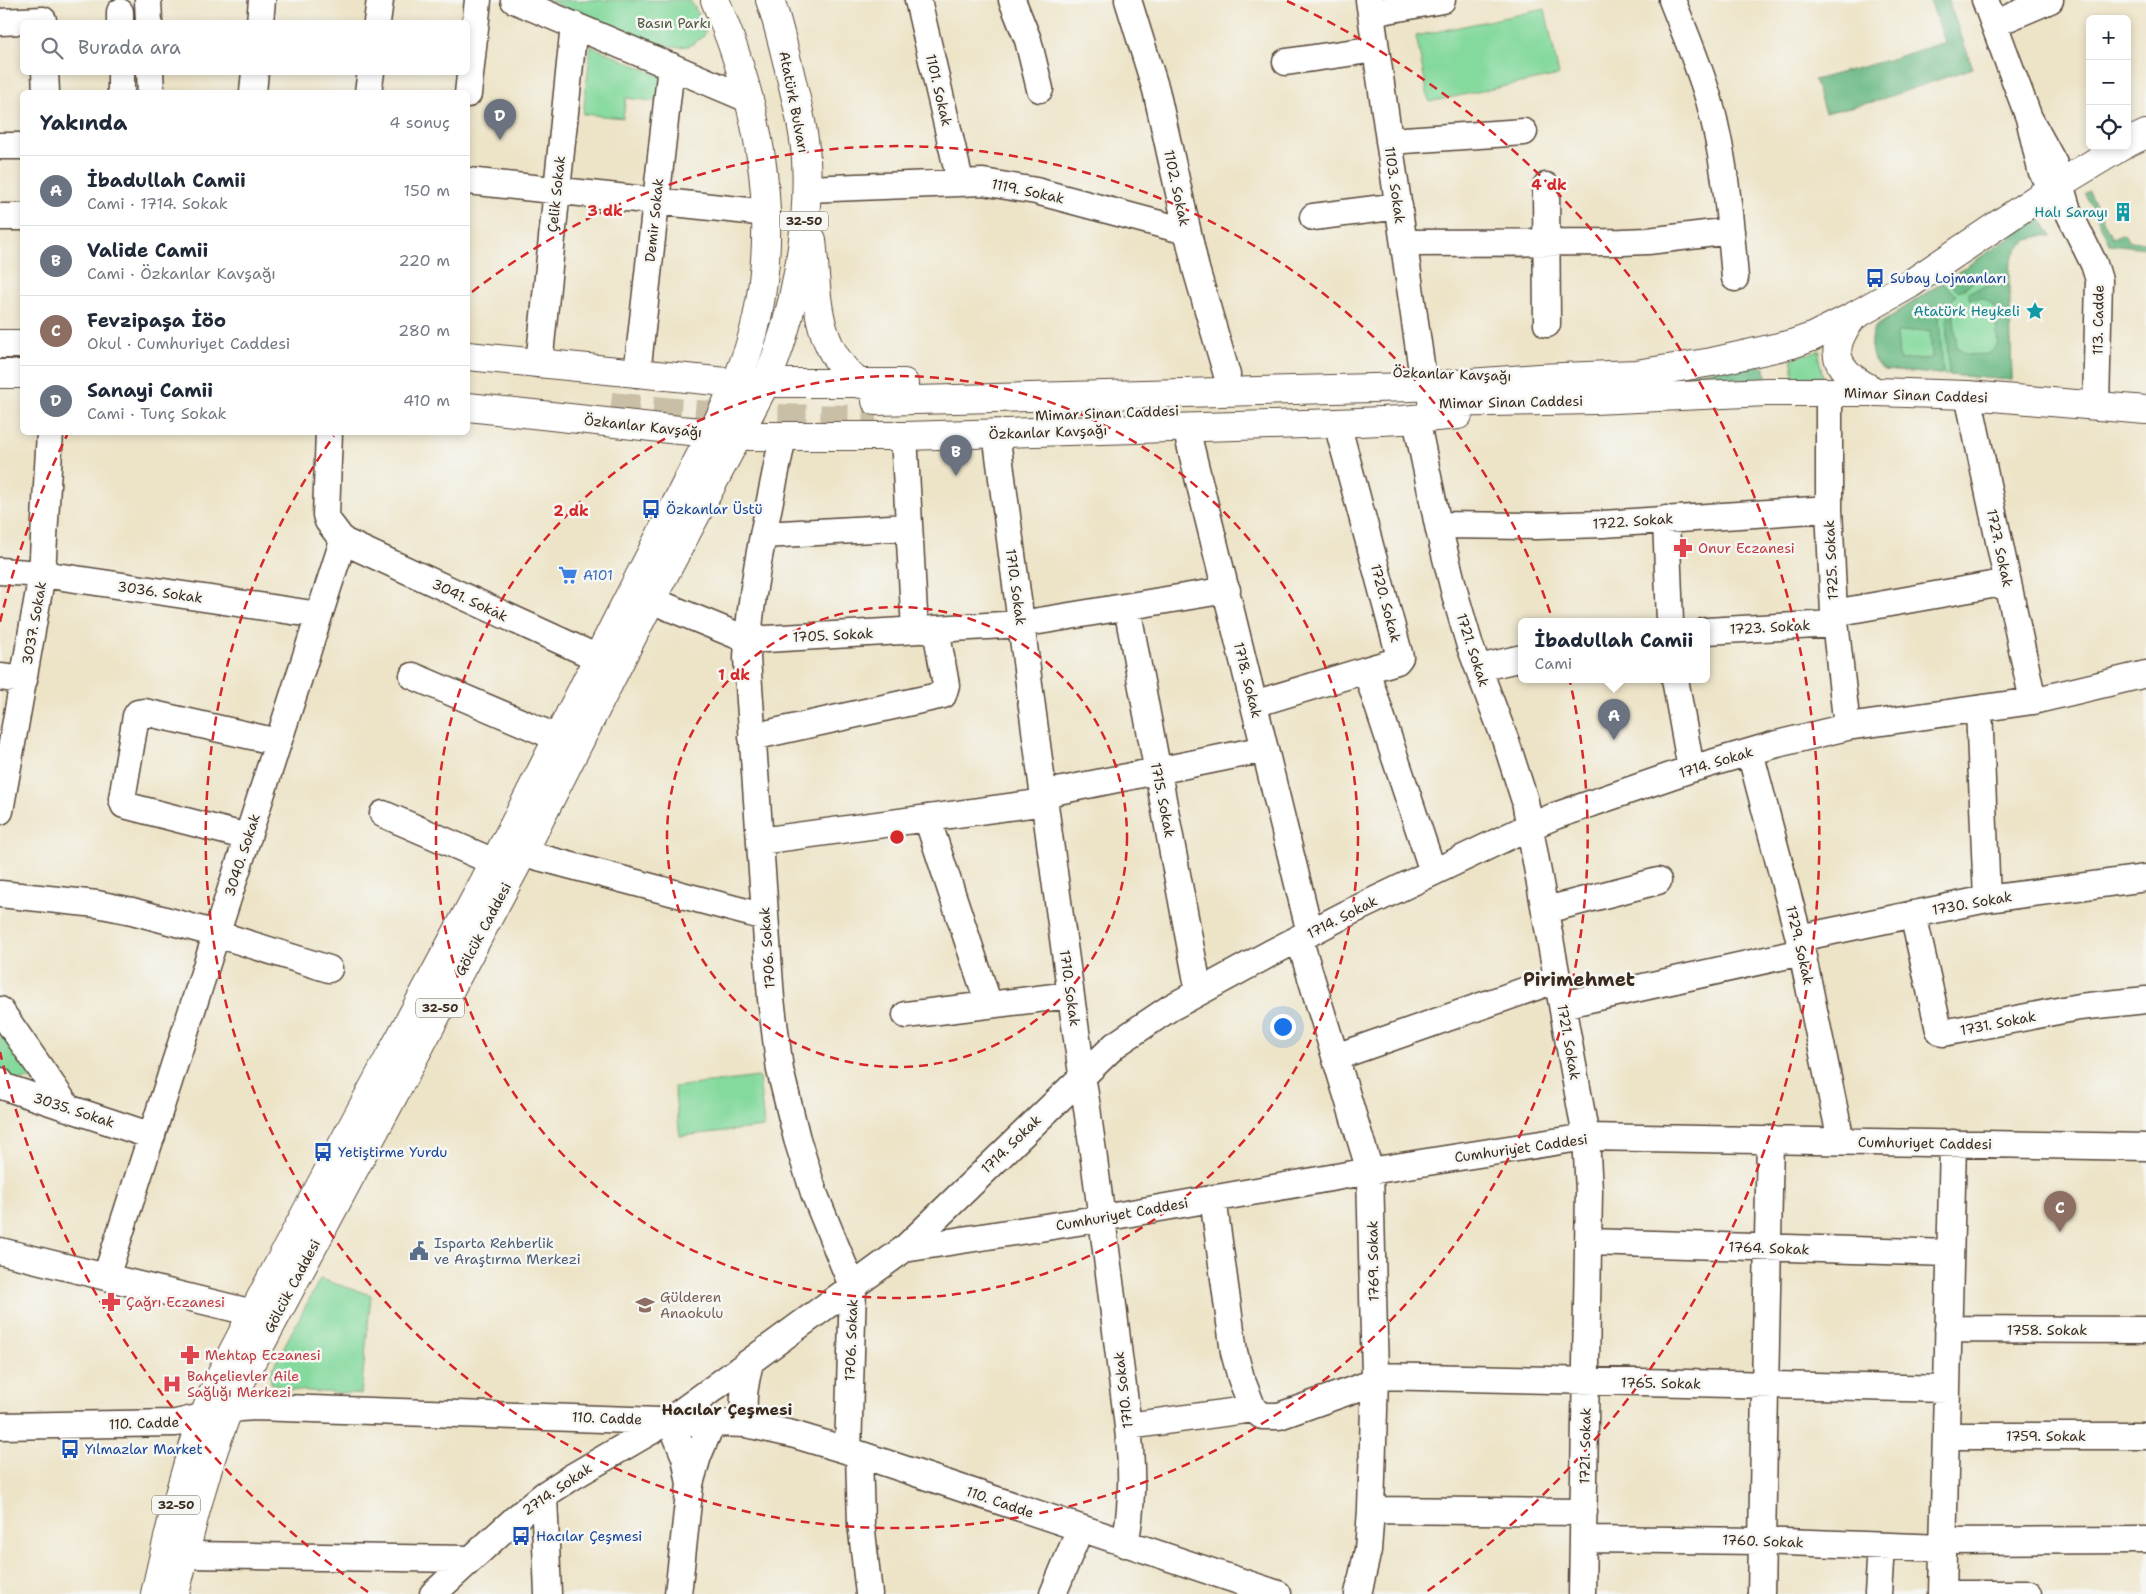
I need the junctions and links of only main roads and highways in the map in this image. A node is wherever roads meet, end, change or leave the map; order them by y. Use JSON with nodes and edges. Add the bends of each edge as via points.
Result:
{"nodes":[{"id":1,"x":715,"y":0,"type":"edge"},
{"id":2,"x":770,"y":0,"type":"edge"},
{"id":3,"x":2146,"y":134,"type":"edge"},
{"id":4,"x":2131,"y":141,"type":"edge"},
{"id":5,"x":2115,"y":150,"type":"edge"},
{"id":6,"x":807,"y":189,"type":"junction"},
{"id":7,"x":1854,"y":316,"type":"junction"},
{"id":8,"x":0,"y":344,"type":"edge"},
{"id":9,"x":20,"y":344,"type":"edge"},
{"id":10,"x":1763,"y":350,"type":"junction"},
{"id":11,"x":470,"y":356,"type":"edge"},
{"id":12,"x":1840,"y":364,"type":"junction"},
{"id":13,"x":470,"y":373,"type":"edge"},
{"id":14,"x":0,"y":374,"type":"edge"},
{"id":15,"x":20,"y":374,"type":"edge"},
{"id":16,"x":736,"y":383,"type":"junction"},
{"id":17,"x":765,"y":384,"type":"junction"},
{"id":18,"x":470,"y":390,"type":"edge"},
{"id":19,"x":1538,"y":390,"type":"junction"},
{"id":20,"x":1767,"y":392,"type":"junction"},
{"id":21,"x":1829,"y":392,"type":"junction"},
{"id":22,"x":1876,"y":392,"type":"junction"},
{"id":23,"x":871,"y":401,"type":"junction"},
{"id":24,"x":470,"y":407,"type":"edge"},
{"id":25,"x":2145,"y":414,"type":"edge"},
{"id":26,"x":725,"y":434,"type":"junction"},
{"id":27,"x":215,"y":1414,"type":"junction"},
{"id":28,"x":155,"y":1594,"type":"edge"},
{"id":29,"x":175,"y":1594,"type":"edge"}],
"edges":[{"from":1,"to":16,"type":"main road","number":"32-50","via":[[748,99],[762,157],[767,213],[758,316]]},
{"from":2,"to":6,"type":"main road","name":"Atatürk Bulvarı","number":"32-50","via":[[800,114]]},
{"from":3,"to":4,"type":"main road"},
{"from":5,"to":7,"type":"main road","name":"Mimar Sinan Caddesi","via":[[1910,284]]},
{"from":6,"to":17,"type":"main road","name":"Atatürk Bulvarı","number":"32-50","via":[[794,294],[785,331]]},
{"from":6,"to":23,"type":"main road","via":[[826,341],[842,368]]},
{"from":7,"to":10,"type":"main road","name":"Mimar Sinan Caddesi","via":[[1812,337]]},
{"from":7,"to":12,"type":"main road","via":[[1839,338]]},
{"from":8,"to":9,"type":"main road"},
{"from":10,"to":19,"type":"main road","name":"Mimar Sinan Caddesi","via":[[1684,368]]},
{"from":10,"to":20,"type":"main road","via":[[1775,358],[1778,365],[1775,385]]},
{"from":11,"to":16,"type":"main road","name":"Özkanlar Kavşağı"},
{"from":12,"to":21,"type":"main road","via":[[1837,379]]},
{"from":12,"to":22,"type":"main road","via":[[1846,374]]},
{"from":13,"to":18,"type":"main road","via":[[612,398]]},
{"from":14,"to":15,"type":"main road"},
{"from":16,"to":17,"type":"main road","name":"Özkanlar Kavşağı"},
{"from":16,"to":26,"type":"main road","number":"32-50"},
{"from":17,"to":23,"type":"main road","name":"Özkanlar Kavşağı"},
{"from":17,"to":26,"type":"main road","name":"Atatürk Bulvarı","number":"32-50"},
{"from":19,"to":20,"type":"main road","name":"Mimar Sinan Caddesi"},
{"from":19,"to":23,"type":"main road","name":"Mimar Sinan Caddesi"},
{"from":19,"to":23,"type":"main road","name":"Özkanlar Kavşağı","via":[[1422,371],[1227,375]]},
{"from":19,"to":26,"type":"main road","name":"Özkanlar Kavşağı","via":[[1490,410],[1416,419],[904,436]]},
{"from":20,"to":21,"type":"main road","name":"Mimar Sinan Caddesi"},
{"from":21,"to":22,"type":"main road","name":"Mimar Sinan Caddesi"},
{"from":22,"to":25,"type":"main road","name":"Mimar Sinan Caddesi","via":[[1968,395],[2096,406]]},
{"from":24,"to":26,"type":"main road","name":"Özkanlar Kavşağı"},
{"from":26,"to":27,"type":"main road","name":"Gölcük Caddesi","number":"32-50","via":[[651,600],[523,852],[244,1376]]},
{"from":26,"to":27,"type":"main road","name":"Gölcük Caddesi","number":"32-50","via":[[598,658],[494,862],[253,1313],[223,1371]]},
{"from":27,"to":28,"type":"main road","name":"Gölcük Caddesi","number":"32-50","via":[[179,1497]]},
{"from":27,"to":29,"type":"main road","name":"Gölcük Caddesi","number":"32-50","via":[[209,1464]]}]}
